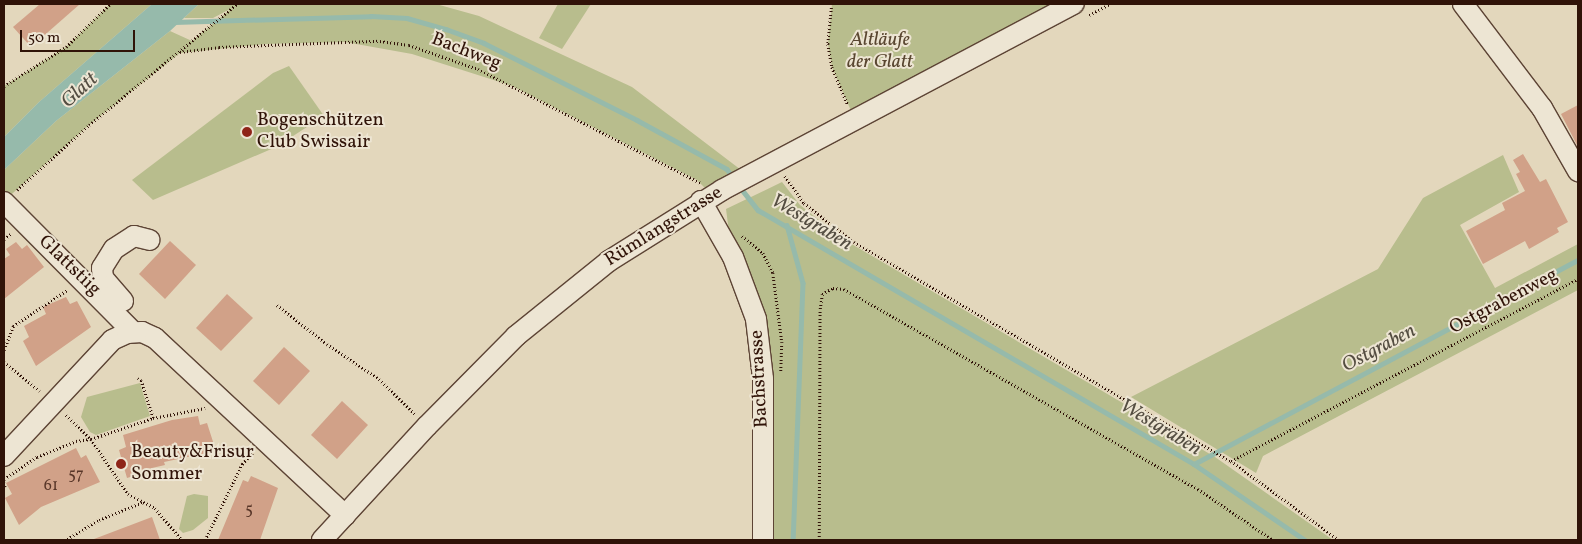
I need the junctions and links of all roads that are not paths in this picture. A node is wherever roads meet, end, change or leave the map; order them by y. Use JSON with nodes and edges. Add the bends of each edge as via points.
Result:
{"nodes":[{"id":1,"x":1074,"y":4,"type":"edge"},
{"id":2,"x":1463,"y":4,"type":"edge"},
{"id":3,"x":1576,"y":162,"type":"edge"},
{"id":4,"x":712,"y":195,"type":"junction"},
{"id":5,"x":7,"y":198,"type":"edge"},
{"id":6,"x":150,"y":240,"type":"dead end"},
{"id":7,"x":138,"y":332,"type":"junction"},
{"id":8,"x":4,"y":456,"type":"edge"},
{"id":9,"x":345,"y":515,"type":"junction"},
{"id":10,"x":322,"y":540,"type":"edge"},
{"id":11,"x":762,"y":540,"type":"edge"}],
"edges":[{"from":1,"to":4,"type":"street","name":"Rümlangstrasse"},
{"from":2,"to":3,"type":"street","via":[[1542,108]]},
{"from":4,"to":9,"type":"street","name":"Rümlangstrasse","via":[[609,261],[516,336]]},
{"from":4,"to":11,"type":"street","name":"Bachstrasse","via":[[756,319],[763,378]]},
{"from":5,"to":7,"type":"street","name":"Glattstiig"},
{"from":6,"to":7,"type":"street","via":[[134,236],[114,249],[102,268],[110,288],[143,320]]},
{"from":7,"to":8,"type":"street","via":[[112,340]]},
{"from":7,"to":9,"type":"street","name":"Glattstiig","via":[[155,338]]},
{"from":9,"to":10,"type":"street","name":"Rümlangstrasse"}]}
